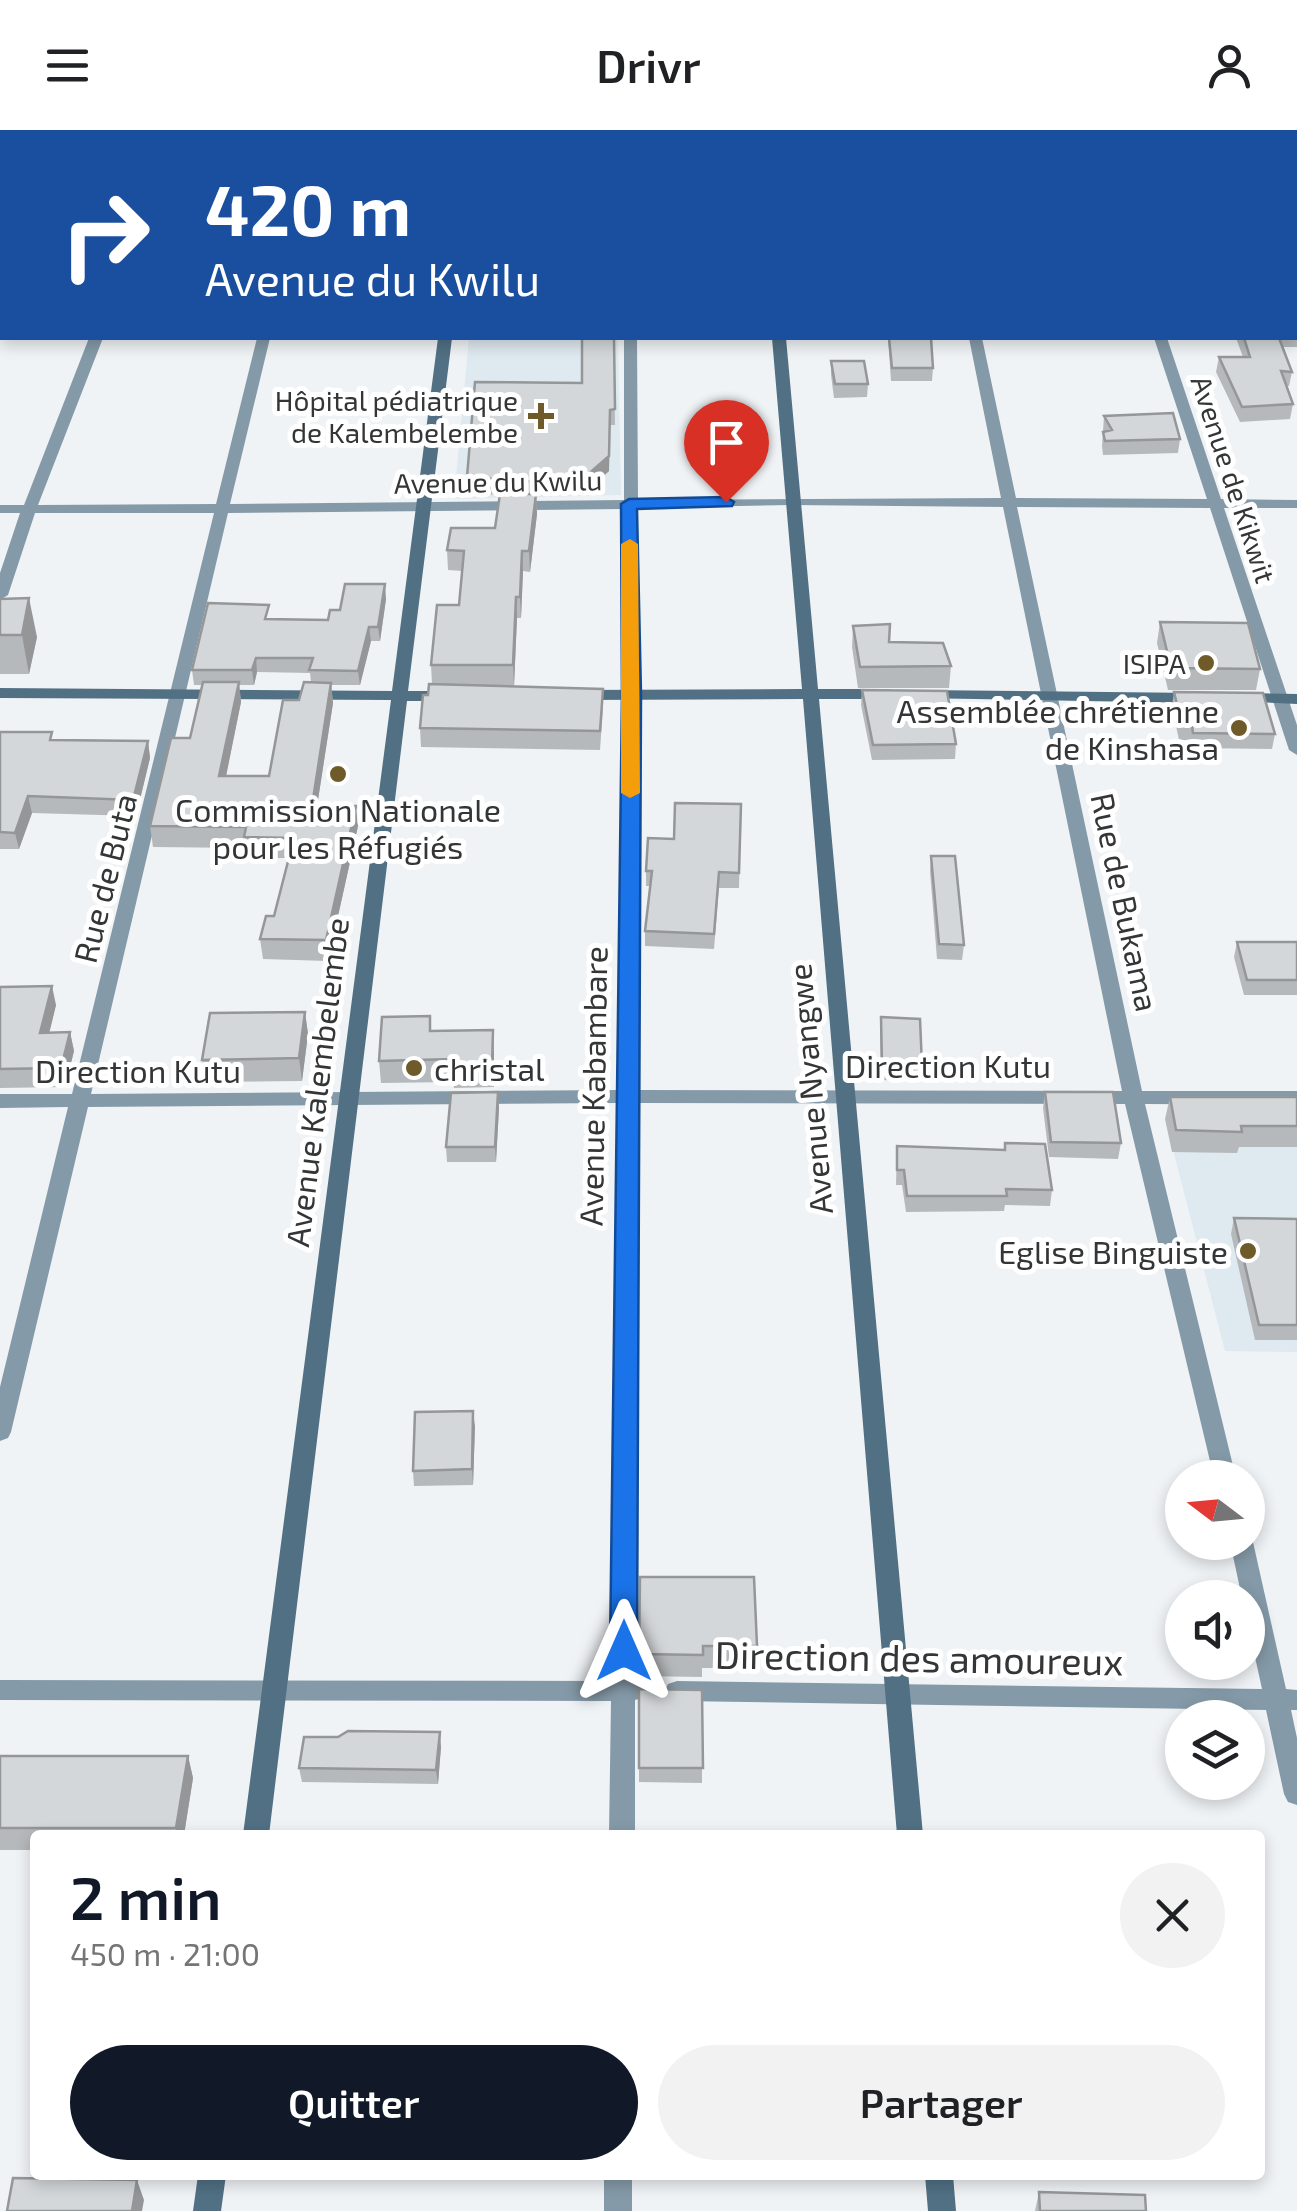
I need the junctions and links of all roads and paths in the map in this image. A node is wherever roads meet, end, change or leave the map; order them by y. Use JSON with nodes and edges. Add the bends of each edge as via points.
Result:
{"nodes":[{"id":1,"x":95,"y":340,"type":"edge"},
{"id":2,"x":262,"y":340,"type":"edge"},
{"id":3,"x":445,"y":340,"type":"edge"},
{"id":4,"x":630,"y":340,"type":"edge"},
{"id":5,"x":779,"y":340,"type":"edge"},
{"id":6,"x":975,"y":340,"type":"edge"},
{"id":7,"x":1162,"y":340,"type":"edge"},
{"id":8,"x":791,"y":501,"type":"junction"},
{"id":9,"x":629,"y":504,"type":"junction"},
{"id":10,"x":1008,"y":504,"type":"junction"},
{"id":11,"x":1214,"y":504,"type":"junction"},
{"id":12,"x":1297,"y":504,"type":"edge"},
{"id":13,"x":424,"y":508,"type":"junction"},
{"id":14,"x":0,"y":509,"type":"edge"},
{"id":15,"x":29,"y":509,"type":"junction"},
{"id":16,"x":220,"y":509,"type":"junction"},
{"id":17,"x":0,"y":595,"type":"edge"},
{"id":18,"x":0,"y":692,"type":"edge"},
{"id":19,"x":180,"y":692,"type":"junction"},
{"id":20,"x":632,"y":694,"type":"junction"},
{"id":21,"x":808,"y":694,"type":"junction"},
{"id":22,"x":554,"y":695,"type":"edge"},
{"id":23,"x":400,"y":696,"type":"junction"},
{"id":24,"x":458,"y":696,"type":"edge"},
{"id":25,"x":1050,"y":696,"type":"junction"},
{"id":26,"x":1289,"y":699,"type":"edge"},
{"id":27,"x":1297,"y":750,"type":"edge"},
{"id":28,"x":1133,"y":1095,"type":"junction"},
{"id":29,"x":626,"y":1096,"type":"junction"},
{"id":30,"x":846,"y":1096,"type":"junction"},
{"id":31,"x":1297,"y":1098,"type":"edge"},
{"id":32,"x":349,"y":1099,"type":"junction"},
{"id":33,"x":82,"y":1100,"type":"junction"},
{"id":34,"x":0,"y":1101,"type":"edge"},
{"id":35,"x":0,"y":1432,"type":"edge"},
{"id":36,"x":1222,"y":1460,"type":"edge"},
{"id":37,"x":1246,"y":1560,"type":"edge"},
{"id":38,"x":0,"y":1690,"type":"edge"},
{"id":39,"x":275,"y":1690,"type":"junction"},
{"id":40,"x":623,"y":1690,"type":"junction"},
{"id":41,"x":899,"y":1694,"type":"junction"},
{"id":42,"x":1288,"y":1700,"type":"edge"},
{"id":43,"x":1297,"y":1794,"type":"edge"},
{"id":44,"x":257,"y":1830,"type":"edge"},
{"id":45,"x":622,"y":1830,"type":"edge"},
{"id":46,"x":910,"y":1830,"type":"edge"},
{"id":47,"x":211,"y":2180,"type":"edge"},
{"id":48,"x":618,"y":2180,"type":"edge"},
{"id":49,"x":939,"y":2180,"type":"edge"},
{"id":50,"x":208,"y":2211,"type":"edge"},
{"id":51,"x":618,"y":2211,"type":"edge"},
{"id":52,"x":942,"y":2211,"type":"edge"}],
"edges":[{"from":1,"to":15,"type":"street"},
{"from":2,"to":16,"type":"street","name":"Rue de Buta"},
{"from":3,"to":13,"type":"street","name":"Avenue Kalembelembe"},
{"from":4,"to":9,"type":"street","name":"Avenue Kabambare"},
{"from":5,"to":8,"type":"street","name":"Avenue Nyangwe"},
{"from":6,"to":10,"type":"street","name":"Rue de Bukama"},
{"from":7,"to":11,"type":"street","name":"Avenue de Kikwit"},
{"from":8,"to":9,"type":"street","name":"Avenue du Kwilu"},
{"from":8,"to":10,"type":"street","name":"Avenue du Kwilu"},
{"from":8,"to":21,"type":"street","name":"Avenue Nyangwe"},
{"from":9,"to":13,"type":"street","name":"Avenue du Kwilu"},
{"from":9,"to":20,"type":"street","name":"Avenue Kabambare"},
{"from":10,"to":11,"type":"street","name":"Avenue du Kwilu"},
{"from":10,"to":25,"type":"street","name":"Rue de Bukama"},
{"from":11,"to":12,"type":"street","name":"Avenue du Kwilu"},
{"from":11,"to":26,"type":"street","name":"Avenue de Kikwit"},
{"from":13,"to":16,"type":"street","name":"Avenue du Kwilu"},
{"from":13,"to":23,"type":"street","name":"Avenue Kalembelembe"},
{"from":14,"to":15,"type":"street","name":"Avenue du Kwilu"},
{"from":15,"to":16,"type":"street","name":"Avenue du Kwilu"},
{"from":15,"to":17,"type":"street"},
{"from":16,"to":19,"type":"street","name":"Rue de Buta"},
{"from":18,"to":19,"type":"street"},
{"from":19,"to":23,"type":"street"},
{"from":19,"to":33,"type":"street","name":"Rue de Buta"},
{"from":20,"to":21,"type":"street"},
{"from":20,"to":22,"type":"street"},
{"from":20,"to":29,"type":"street","name":"Avenue Kabambare"},
{"from":21,"to":25,"type":"street"},
{"from":21,"to":30,"type":"street","name":"Avenue Nyangwe"},
{"from":23,"to":24,"type":"street"},
{"from":23,"to":32,"type":"street","name":"Avenue Kalembelembe"},
{"from":25,"to":26,"type":"street"},
{"from":25,"to":28,"type":"street","name":"Rue de Bukama"},
{"from":26,"to":27,"type":"street","name":"Avenue de Kikwit"},
{"from":28,"to":30,"type":"street","name":"Direction Kutu"},
{"from":28,"to":31,"type":"street","name":"Direction Kutu"},
{"from":28,"to":36,"type":"street","name":"Rue de Bukama"},
{"from":29,"to":30,"type":"street","name":"Direction Kutu"},
{"from":29,"to":32,"type":"street","name":"Direction Kutu"},
{"from":29,"to":40,"type":"street","name":"Avenue Kabambare"},
{"from":30,"to":41,"type":"street","name":"Avenue Nyangwe"},
{"from":32,"to":33,"type":"street","name":"Direction Kutu"},
{"from":32,"to":39,"type":"street","name":"Avenue Kalembelembe"},
{"from":33,"to":34,"type":"street","name":"Direction Kutu"},
{"from":33,"to":35,"type":"street","name":"Rue de Buta"},
{"from":37,"to":42,"type":"street"},
{"from":38,"to":39,"type":"street","name":"Direction des amoureux"},
{"from":39,"to":40,"type":"street","name":"Direction des amoureux"},
{"from":39,"to":44,"type":"street","name":"Avenue Kalembelembe"},
{"from":40,"to":41,"type":"street","name":"Direction des amoureux"},
{"from":40,"to":45,"type":"street","name":"Avenue Kabambare"},
{"from":41,"to":42,"type":"street","name":"Direction des amoureux"},
{"from":41,"to":46,"type":"street","name":"Avenue Nyangwe"},
{"from":42,"to":43,"type":"street"},
{"from":47,"to":50,"type":"street"},
{"from":48,"to":51,"type":"street"},
{"from":49,"to":52,"type":"street"}]}
